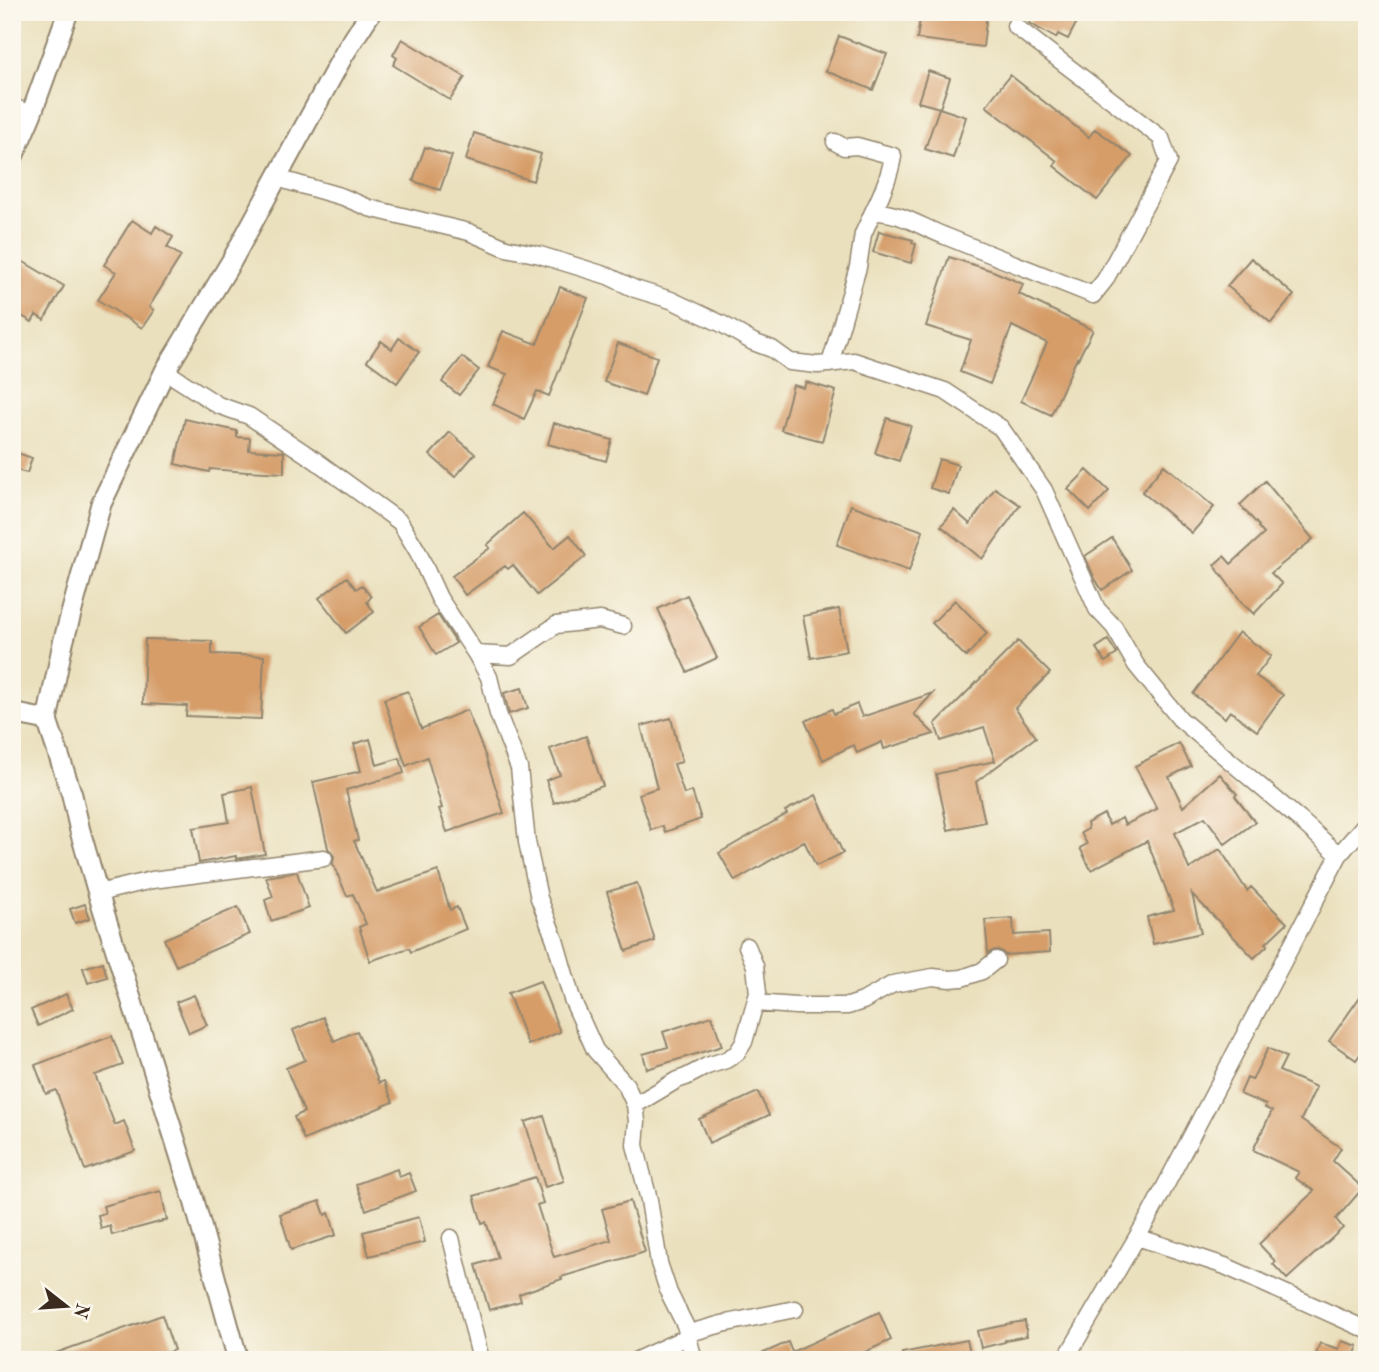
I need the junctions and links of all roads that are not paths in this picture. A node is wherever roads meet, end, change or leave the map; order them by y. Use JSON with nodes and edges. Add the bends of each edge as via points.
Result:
{"nodes":[{"id":1,"x":68,"y":12,"type":"edge"},
{"id":2,"x":371,"y":12,"type":"edge"},
{"id":3,"x":1015,"y":26,"type":"dead end"},
{"id":4,"x":12,"y":106,"type":"edge"},
{"id":5,"x":31,"y":115,"type":"junction"},
{"id":6,"x":835,"y":142,"type":"dead end"},
{"id":7,"x":12,"y":159,"type":"edge"},
{"id":8,"x":277,"y":178,"type":"junction"},
{"id":9,"x":873,"y":212,"type":"junction"},
{"id":10,"x":830,"y":364,"type":"junction"},
{"id":11,"x":165,"y":371,"type":"junction"},
{"id":12,"x":624,"y":626,"type":"dead end"},
{"id":13,"x":476,"y":654,"type":"junction"},
{"id":14,"x":12,"y":713,"type":"edge"},
{"id":15,"x":47,"y":720,"type":"junction"},
{"id":16,"x":1367,"y":822,"type":"edge"},
{"id":17,"x":1339,"y":855,"type":"junction"},
{"id":18,"x":324,"y":858,"type":"dead end"},
{"id":19,"x":98,"y":893,"type":"junction"},
{"id":20,"x":747,"y":946,"type":"dead end"},
{"id":21,"x":996,"y":960,"type":"dead end"},
{"id":22,"x":755,"y":1003,"type":"junction"},
{"id":23,"x":635,"y":1105,"type":"junction"},
{"id":24,"x":1137,"y":1237,"type":"junction"},
{"id":25,"x":451,"y":1238,"type":"dead end"},
{"id":26,"x":795,"y":1309,"type":"dead end"},
{"id":27,"x":1367,"y":1330,"type":"edge"},
{"id":28,"x":687,"y":1337,"type":"junction"},
{"id":29,"x":238,"y":1360,"type":"edge"},
{"id":30,"x":481,"y":1360,"type":"edge"},
{"id":31,"x":637,"y":1360,"type":"edge"},
{"id":32,"x":694,"y":1360,"type":"edge"},
{"id":33,"x":1065,"y":1360,"type":"edge"}],
"edges":[{"from":1,"to":5,"type":"street"},
{"from":2,"to":8,"type":"street"},
{"from":3,"to":9,"type":"street","via":[[1161,138],[1170,161],[1105,280],[1093,295],[904,218]]},
{"from":4,"to":5,"type":"street"},
{"from":5,"to":7,"type":"street"},
{"from":6,"to":9,"type":"street","via":[[893,156]]},
{"from":8,"to":10,"type":"street","via":[[608,276],[722,324],[790,362]]},
{"from":8,"to":11,"type":"street"},
{"from":9,"to":10,"type":"street","via":[[863,234]]},
{"from":10,"to":17,"type":"street","via":[[854,361],[945,391],[1001,428],[1044,490],[1097,609],[1114,626],[1136,665],[1180,719]]},
{"from":11,"to":13,"type":"street","via":[[218,405],[249,416],[400,522],[439,598]]},
{"from":11,"to":15,"type":"street","via":[[101,504]]},
{"from":12,"to":13,"type":"street","via":[[600,620],[556,625],[512,656]]},
{"from":13,"to":23,"type":"street","via":[[489,677],[519,768],[539,898],[572,999],[595,1050],[626,1085]]},
{"from":14,"to":15,"type":"street"},
{"from":15,"to":19,"type":"street"},
{"from":16,"to":17,"type":"street"},
{"from":17,"to":24,"type":"street"},
{"from":18,"to":19,"type":"street","via":[[152,880]]},
{"from":19,"to":29,"type":"street","via":[[194,1198]]},
{"from":20,"to":22,"type":"street","via":[[757,976]]},
{"from":21,"to":22,"type":"street","via":[[962,978],[933,977],[893,984],[848,1006]]},
{"from":22,"to":23,"type":"street","via":[[737,1053]]},
{"from":23,"to":28,"type":"street","via":[[635,1145],[659,1263]]},
{"from":24,"to":27,"type":"street","via":[[1225,1266]]},
{"from":24,"to":33,"type":"street"},
{"from":25,"to":30,"type":"street"},
{"from":26,"to":28,"type":"street","via":[[722,1324]]},
{"from":28,"to":31,"type":"street"},
{"from":28,"to":32,"type":"street"}]}
